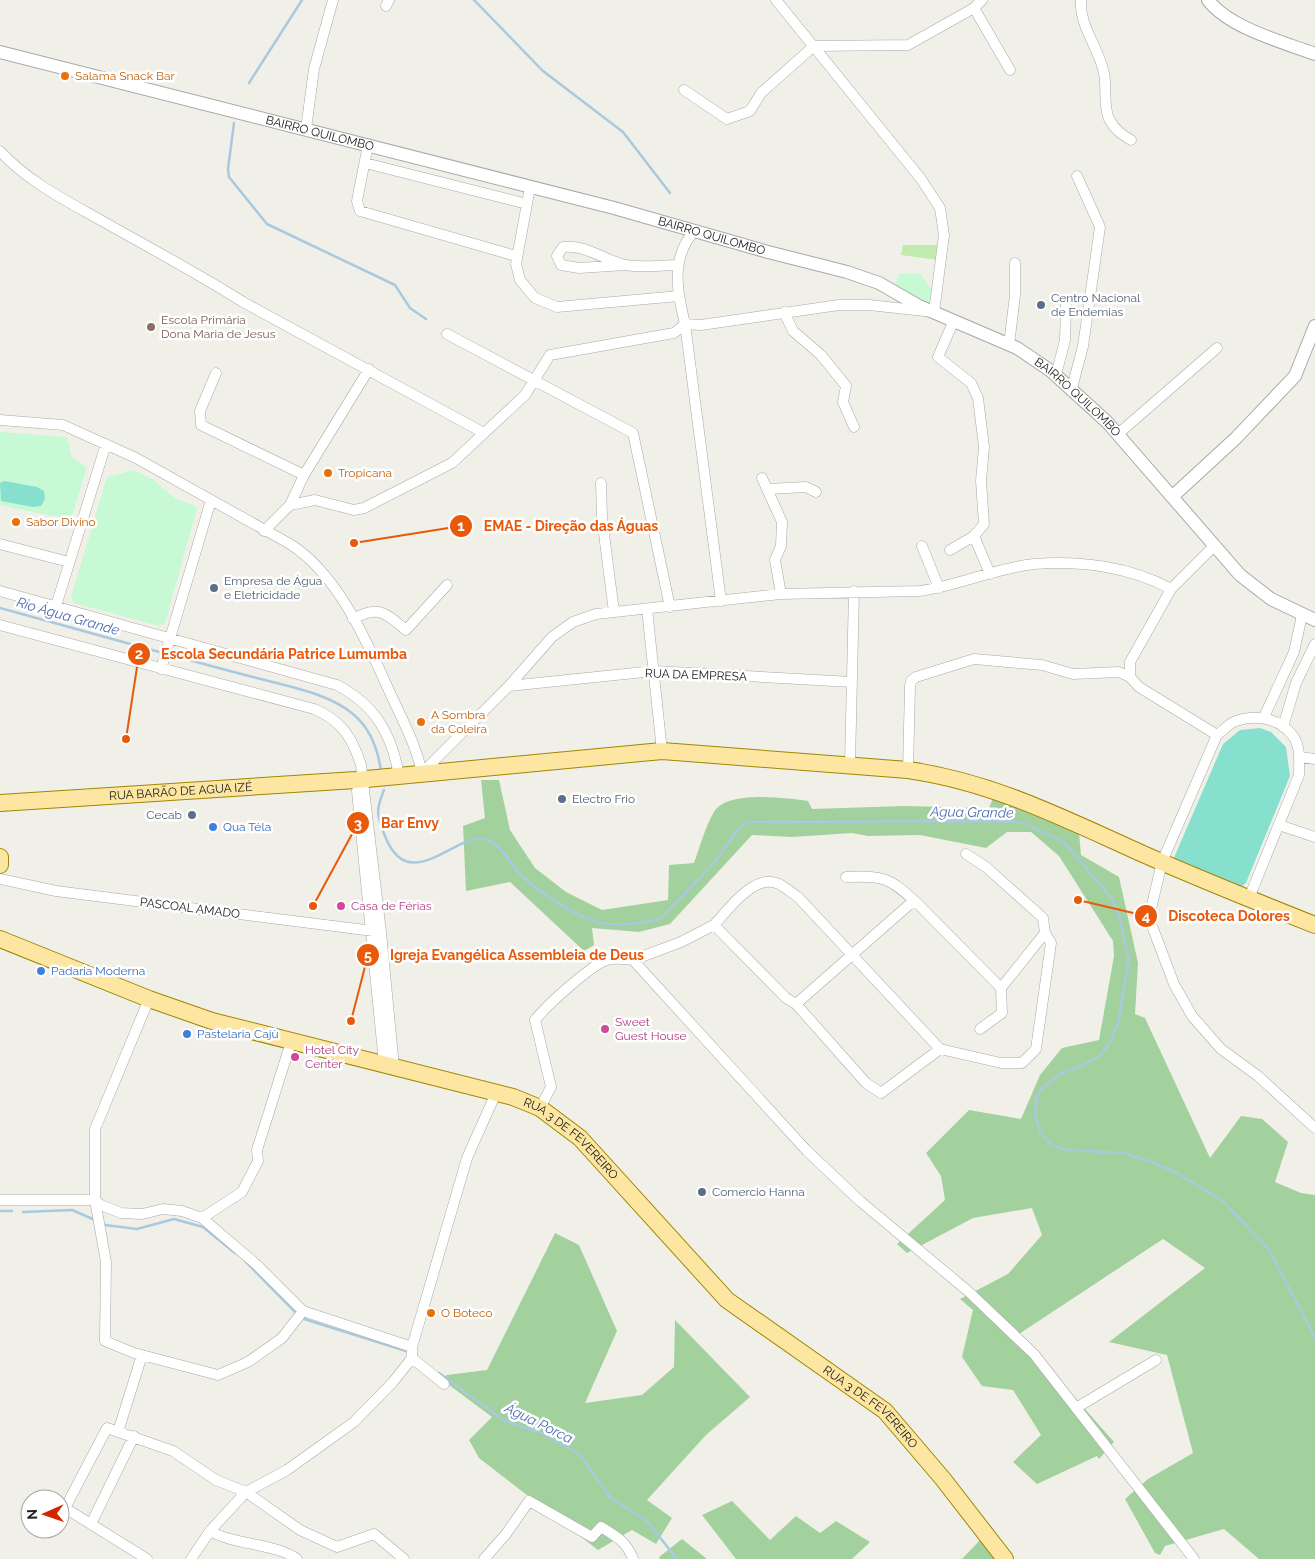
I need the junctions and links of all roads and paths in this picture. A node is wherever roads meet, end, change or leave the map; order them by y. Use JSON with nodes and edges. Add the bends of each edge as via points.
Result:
{"nodes":[{"id":1,"x":333,"y":0,"type":"edge"},
{"id":2,"x":776,"y":0,"type":"edge"},
{"id":3,"x":982,"y":0,"type":"edge"},
{"id":4,"x":1081,"y":0,"type":"edge"},
{"id":5,"x":1208,"y":0,"type":"edge"},
{"id":6,"x":974,"y":8,"type":"junction"},
{"id":7,"x":814,"y":46,"type":"junction"},
{"id":8,"x":0,"y":52,"type":"edge"},
{"id":9,"x":1315,"y":54,"type":"edge"},
{"id":10,"x":1010,"y":70,"type":"dead end"},
{"id":11,"x":684,"y":90,"type":"dead end"},
{"id":12,"x":306,"y":129,"type":"junction"},
{"id":13,"x":1131,"y":140,"type":"dead end"},
{"id":14,"x":368,"y":145,"type":"junction"},
{"id":15,"x":0,"y":151,"type":"edge"},
{"id":16,"x":365,"y":163,"type":"junction"},
{"id":17,"x":1077,"y":176,"type":"dead end"},
{"id":18,"x":530,"y":187,"type":"junction"},
{"id":19,"x":527,"y":204,"type":"junction"},
{"id":20,"x":695,"y":230,"type":"junction"},
{"id":21,"x":516,"y":256,"type":"junction"},
{"id":22,"x":1015,"y":263,"type":"dead end"},
{"id":23,"x":626,"y":265,"type":"junction"},
{"id":24,"x":677,"y":265,"type":"junction"},
{"id":25,"x":679,"y":296,"type":"junction"},
{"id":26,"x":1066,"y":305,"type":"dead end"},
{"id":27,"x":784,"y":312,"type":"junction"},
{"id":28,"x":934,"y":312,"type":"junction"},
{"id":29,"x":954,"y":320,"type":"junction"},
{"id":30,"x":685,"y":324,"type":"junction"},
{"id":31,"x":1315,"y":326,"type":"edge"},
{"id":32,"x":447,"y":334,"type":"dead end"},
{"id":33,"x":1009,"y":345,"type":"junction"},
{"id":34,"x":1216,"y":348,"type":"dead end"},
{"id":35,"x":369,"y":369,"type":"junction"},
{"id":36,"x":216,"y":373,"type":"dead end"},
{"id":37,"x":1056,"y":375,"type":"junction"},
{"id":38,"x":536,"y":380,"type":"junction"},
{"id":39,"x":1072,"y":388,"type":"junction"},
{"id":40,"x":0,"y":420,"type":"edge"},
{"id":41,"x":854,"y":427,"type":"dead end"},
{"id":42,"x":484,"y":433,"type":"junction"},
{"id":43,"x":1118,"y":434,"type":"junction"},
{"id":44,"x":106,"y":444,"type":"junction"},
{"id":45,"x":304,"y":475,"type":"junction"},
{"id":46,"x":762,"y":478,"type":"dead end"},
{"id":47,"x":601,"y":483,"type":"dead end"},
{"id":48,"x":768,"y":488,"type":"junction"},
{"id":49,"x":816,"y":492,"type":"dead end"},
{"id":50,"x":1173,"y":496,"type":"junction"},
{"id":51,"x":211,"y":500,"type":"junction"},
{"id":52,"x":290,"y":505,"type":"junction"},
{"id":53,"x":264,"y":531,"type":"junction"},
{"id":54,"x":974,"y":536,"type":"junction"},
{"id":55,"x":0,"y":544,"type":"edge"},
{"id":56,"x":922,"y":546,"type":"dead end"},
{"id":57,"x":1214,"y":546,"type":"junction"},
{"id":58,"x":950,"y":550,"type":"dead end"},
{"id":59,"x":69,"y":562,"type":"junction"},
{"id":60,"x":990,"y":574,"type":"junction"},
{"id":61,"x":447,"y":585,"type":"dead end"},
{"id":62,"x":939,"y":588,"type":"junction"},
{"id":63,"x":1172,"y":589,"type":"junction"},
{"id":64,"x":0,"y":591,"type":"edge"},
{"id":65,"x":854,"y":591,"type":"junction"},
{"id":66,"x":781,"y":594,"type":"junction"},
{"id":67,"x":721,"y":601,"type":"junction"},
{"id":68,"x":56,"y":606,"type":"junction"},
{"id":69,"x":670,"y":606,"type":"junction"},
{"id":70,"x":648,"y":609,"type":"junction"},
{"id":71,"x":614,"y":612,"type":"junction"},
{"id":72,"x":1302,"y":615,"type":"junction"},
{"id":73,"x":353,"y":618,"type":"junction"},
{"id":74,"x":1315,"y":620,"type":"edge"},
{"id":75,"x":0,"y":625,"type":"edge"},
{"id":76,"x":170,"y":638,"type":"junction"},
{"id":77,"x":1315,"y":644,"type":"edge"},
{"id":78,"x":162,"y":665,"type":"junction"},
{"id":79,"x":654,"y":671,"type":"junction"},
{"id":80,"x":1130,"y":677,"type":"junction"},
{"id":81,"x":852,"y":682,"type":"junction"},
{"id":82,"x":510,"y":686,"type":"junction"},
{"id":83,"x":1264,"y":717,"type":"junction"},
{"id":84,"x":1283,"y":727,"type":"junction"},
{"id":85,"x":1217,"y":735,"type":"junction"},
{"id":86,"x":662,"y":751,"type":"junction"},
{"id":87,"x":1300,"y":757,"type":"junction"},
{"id":88,"x":1315,"y":759,"type":"edge"},
{"id":89,"x":850,"y":764,"type":"junction"},
{"id":90,"x":908,"y":770,"type":"junction"},
{"id":91,"x":422,"y":773,"type":"junction"},
{"id":92,"x":399,"y":776,"type":"junction"},
{"id":93,"x":359,"y":780,"type":"junction"},
{"id":94,"x":0,"y":803,"type":"edge"},
{"id":95,"x":1279,"y":825,"type":"junction"},
{"id":96,"x":1315,"y":836,"type":"edge"},
{"id":97,"x":966,"y":854,"type":"dead end"},
{"id":98,"x":0,"y":857,"type":"edge"},
{"id":99,"x":1162,"y":862,"type":"junction"},
{"id":100,"x":0,"y":865,"type":"edge"},
{"id":101,"x":846,"y":877,"type":"dead end"},
{"id":102,"x":0,"y":880,"type":"edge"},
{"id":103,"x":1250,"y":898,"type":"junction"},
{"id":104,"x":918,"y":904,"type":"junction"},
{"id":105,"x":714,"y":925,"type":"junction"},
{"id":106,"x":1315,"y":925,"type":"edge"},
{"id":107,"x":376,"y":931,"type":"junction"},
{"id":108,"x":1045,"y":933,"type":"junction"},
{"id":109,"x":0,"y":938,"type":"edge"},
{"id":110,"x":853,"y":954,"type":"junction"},
{"id":111,"x":633,"y":960,"type":"junction"},
{"id":112,"x":1001,"y":988,"type":"junction"},
{"id":113,"x":150,"y":999,"type":"junction"},
{"id":114,"x":796,"y":1004,"type":"junction"},
{"id":115,"x":980,"y":1029,"type":"dead end"},
{"id":116,"x":292,"y":1042,"type":"junction"},
{"id":117,"x":940,"y":1049,"type":"junction"},
{"id":118,"x":389,"y":1065,"type":"junction"},
{"id":119,"x":496,"y":1093,"type":"junction"},
{"id":120,"x":540,"y":1108,"type":"junction"},
{"id":121,"x":1315,"y":1128,"type":"edge"},
{"id":122,"x":0,"y":1200,"type":"edge"},
{"id":123,"x":95,"y":1200,"type":"junction"},
{"id":124,"x":202,"y":1218,"type":"junction"},
{"id":125,"x":303,"y":1312,"type":"junction"},
{"id":126,"x":412,"y":1352,"type":"junction"},
{"id":127,"x":142,"y":1355,"type":"junction"},
{"id":128,"x":1156,"y":1360,"type":"dead end"},
{"id":129,"x":444,"y":1384,"type":"dead end"},
{"id":130,"x":1076,"y":1408,"type":"junction"},
{"id":131,"x":118,"y":1432,"type":"junction"},
{"id":132,"x":134,"y":1436,"type":"junction"},
{"id":133,"x":246,"y":1492,"type":"junction"},
{"id":134,"x":70,"y":1493,"type":"edge"},
{"id":135,"x":70,"y":1512,"type":"edge"},
{"id":136,"x":91,"y":1524,"type":"junction"},
{"id":137,"x":210,"y":1531,"type":"junction"},
{"id":138,"x":147,"y":1559,"type":"edge"},
{"id":139,"x":191,"y":1559,"type":"edge"},
{"id":140,"x":297,"y":1559,"type":"edge"},
{"id":141,"x":404,"y":1559,"type":"edge"},
{"id":142,"x":484,"y":1559,"type":"edge"},
{"id":143,"x":632,"y":1559,"type":"edge"},
{"id":144,"x":1005,"y":1559,"type":"edge"},
{"id":145,"x":1194,"y":1559,"type":"edge"}],
"edges":[{"from":1,"to":12,"type":"street","via":[[314,69]]},
{"from":2,"to":7,"type":"street"},
{"from":3,"to":6,"type":"street"},
{"from":4,"to":13,"type":"street","via":[[1083,23],[1104,71],[1108,117],[1117,132]]},
{"from":5,"to":9,"type":"street","via":[[1216,10],[1251,30]]},
{"from":6,"to":7,"type":"street","via":[[908,44]]},
{"from":6,"to":10,"type":"street"},
{"from":7,"to":11,"type":"street","via":[[762,93],[750,111],[727,119]]},
{"from":7,"to":28,"type":"street","via":[[921,178],[940,208],[944,235]]},
{"from":8,"to":12,"type":"street","name":"BAIRRO QUILOMBO"},
{"from":12,"to":14,"type":"street","name":"BAIRRO QUILOMBO"},
{"from":14,"to":16,"type":"street"},
{"from":14,"to":18,"type":"street","name":"BAIRRO QUILOMBO"},
{"from":15,"to":35,"type":"street","via":[[16,168],[51,192],[243,302]]},
{"from":16,"to":19,"type":"street"},
{"from":16,"to":21,"type":"street","via":[[357,201],[360,211]]},
{"from":17,"to":39,"type":"street","via":[[1100,228],[1083,346]]},
{"from":18,"to":19,"type":"street"},
{"from":18,"to":20,"type":"street","name":"BAIRRO QUILOMBO"},
{"from":19,"to":21,"type":"street"},
{"from":20,"to":24,"type":"street","via":[[684,245]]},
{"from":20,"to":28,"type":"street","name":"BAIRRO QUILOMBO","via":[[866,277]]},
{"from":21,"to":25,"type":"street","via":[[517,272],[524,287],[549,305]]},
{"from":22,"to":33,"type":"street"},
{"from":23,"to":23,"type":"street","via":[[602,254],[569,246],[563,247],[557,256],[561,265],[572,268]]},
{"from":23,"to":24,"type":"street"},
{"from":24,"to":25,"type":"street"},
{"from":25,"to":30,"type":"street"},
{"from":26,"to":37,"type":"street","via":[[1065,340]]},
{"from":27,"to":28,"type":"street","via":[[839,305]]},
{"from":27,"to":30,"type":"street","via":[[701,326]]},
{"from":27,"to":41,"type":"street","via":[[793,331],[821,355],[846,386],[843,402]]},
{"from":28,"to":29,"type":"street","name":"BAIRRO QUILOMBO"},
{"from":29,"to":33,"type":"street","name":"BAIRRO QUILOMBO"},
{"from":29,"to":54,"type":"street","via":[[938,357],[971,383],[978,398],[985,461],[981,481],[984,524]]},
{"from":30,"to":38,"type":"street","via":[[674,333],[550,355]]},
{"from":30,"to":67,"type":"street"},
{"from":31,"to":50,"type":"street","via":[[1295,376],[1236,438]]},
{"from":32,"to":38,"type":"street"},
{"from":33,"to":37,"type":"street","name":"BAIRRO QUILOMBO"},
{"from":34,"to":43,"type":"street"},
{"from":35,"to":42,"type":"street"},
{"from":35,"to":45,"type":"street"},
{"from":36,"to":45,"type":"street","via":[[200,411],[201,425]]},
{"from":37,"to":39,"type":"street","name":"BAIRRO QUILOMBO"},
{"from":38,"to":42,"type":"street","via":[[525,395]]},
{"from":38,"to":69,"type":"street","via":[[634,433]]},
{"from":39,"to":43,"type":"street","name":"BAIRRO QUILOMBO"},
{"from":40,"to":44,"type":"street","via":[[63,425]]},
{"from":42,"to":52,"type":"street","via":[[452,463],[364,508],[354,510],[315,500]]},
{"from":43,"to":50,"type":"street","name":"BAIRRO QUILOMBO"},
{"from":44,"to":51,"type":"street"},
{"from":44,"to":59,"type":"street"},
{"from":45,"to":52,"type":"street"},
{"from":46,"to":48,"type":"street"},
{"from":47,"to":71,"type":"street","via":[[602,518]]},
{"from":48,"to":49,"type":"street","via":[[806,487]]},
{"from":48,"to":66,"type":"street","via":[[782,522],[781,546],[775,560]]},
{"from":50,"to":57,"type":"street","name":"BAIRRO QUILOMBO"},
{"from":51,"to":53,"type":"street"},
{"from":51,"to":76,"type":"street"},
{"from":52,"to":53,"type":"street"},
{"from":53,"to":73,"type":"street","via":[[308,557]]},
{"from":54,"to":58,"type":"street"},
{"from":54,"to":60,"type":"street"},
{"from":55,"to":59,"type":"street"},
{"from":56,"to":62,"type":"street"},
{"from":57,"to":63,"type":"street"},
{"from":57,"to":72,"type":"street","name":"BAIRRO QUILOMBO","via":[[1253,586]]},
{"from":59,"to":68,"type":"street"},
{"from":60,"to":62,"type":"street"},
{"from":60,"to":63,"type":"street","via":[[1034,564],[1084,565],[1119,569],[1151,578]]},
{"from":61,"to":73,"type":"street","via":[[406,630],[377,610]]},
{"from":62,"to":65,"type":"street"},
{"from":63,"to":80,"type":"street","via":[[1130,662]]},
{"from":64,"to":68,"type":"street"},
{"from":65,"to":66,"type":"street"},
{"from":65,"to":81,"type":"street"},
{"from":66,"to":67,"type":"street"},
{"from":67,"to":69,"type":"street"},
{"from":68,"to":76,"type":"street"},
{"from":69,"to":70,"type":"street"},
{"from":70,"to":71,"type":"street"},
{"from":70,"to":79,"type":"street"},
{"from":71,"to":82,"type":"street","via":[[573,622],[552,637]]},
{"from":72,"to":74,"type":"street","name":"BAIRRO QUILOMBO"},
{"from":72,"to":83,"type":"street","via":[[1294,652]]},
{"from":73,"to":91,"type":"street","via":[[365,636],[417,751]]},
{"from":75,"to":78,"type":"street"},
{"from":76,"to":78,"type":"street"},
{"from":76,"to":92,"type":"street","via":[[310,676],[347,690],[368,706],[381,722],[393,746]]},
{"from":77,"to":84,"type":"street","via":[[1296,683]]},
{"from":78,"to":93,"type":"street","via":[[314,709],[336,720],[350,737],[361,765]]},
{"from":79,"to":81,"type":"street","name":"RUA DA EMPRESA"},
{"from":79,"to":82,"type":"street","name":"RUA DA EMPRESA"},
{"from":79,"to":86,"type":"street"},
{"from":80,"to":85,"type":"street","via":[[1139,687]]},
{"from":80,"to":90,"type":"street","via":[[1119,672],[1073,674],[1042,665],[974,659],[916,677],[911,681],[909,691]]},
{"from":81,"to":89,"type":"street"},
{"from":82,"to":91,"type":"street"},
{"from":83,"to":84,"type":"street"},
{"from":83,"to":85,"type":"street","via":[[1235,721]]},
{"from":84,"to":87,"type":"street","via":[[1293,737]]},
{"from":85,"to":99,"type":"street"},
{"from":86,"to":89,"type":"main road","name":"RUA BARÃO DE AGUA IZÉ"},
{"from":86,"to":91,"type":"main road","name":"RUA BARÃO DE AGUA IZÉ"},
{"from":87,"to":88,"type":"street"},
{"from":87,"to":95,"type":"street","via":[[1299,775]]},
{"from":89,"to":90,"type":"main road","name":"RUA BARÃO DE AGUA IZÉ"},
{"from":90,"to":99,"type":"main road","name":"RUA BARÃO DE AGUA IZÉ","via":[[948,776],[1019,799]]},
{"from":91,"to":92,"type":"main road","name":"RUA BARÃO DE AGUA IZÉ"},
{"from":92,"to":93,"type":"main road","name":"RUA BARÃO DE AGUA IZÉ"},
{"from":93,"to":94,"type":"main road","name":"RUA BARÃO DE AGUA IZÉ"},
{"from":93,"to":107,"type":"street"},
{"from":95,"to":96,"type":"street"},
{"from":95,"to":103,"type":"street"},
{"from":97,"to":108,"type":"street","via":[[986,867],[1043,918]]},
{"from":98,"to":100,"type":"main road"},
{"from":99,"to":103,"type":"main road","name":"RUA BARÃO DE AGUA IZÉ"},
{"from":99,"to":121,"type":"street","via":[[1149,918],[1174,984],[1192,1016],[1221,1049],[1258,1076]]},
{"from":101,"to":104,"type":"street","via":[[870,876],[895,882]]},
{"from":102,"to":107,"type":"street","name":"PASCOAL AMADO","via":[[56,891]]},
{"from":103,"to":106,"type":"main road","name":"RUA BARÃO DE AGUA IZÉ"},
{"from":104,"to":110,"type":"street","via":[[911,903]]},
{"from":104,"to":112,"type":"street"},
{"from":105,"to":110,"type":"street","via":[[760,882],[777,883],[798,897]]},
{"from":105,"to":111,"type":"street","via":[[681,942]]},
{"from":105,"to":114,"type":"street","via":[[786,998]]},
{"from":107,"to":118,"type":"street"},
{"from":108,"to":112,"type":"street"},
{"from":108,"to":117,"type":"street","via":[[1051,943],[1036,1049],[1022,1062],[1001,1063]]},
{"from":109,"to":113,"type":"main road","name":"RUA 3 DE FEVEREIRO"},
{"from":110,"to":114,"type":"street"},
{"from":110,"to":117,"type":"street"},
{"from":111,"to":120,"type":"street","via":[[617,958],[602,962],[547,1005],[535,1020],[551,1087]]},
{"from":111,"to":130,"type":"street","via":[[808,1151],[1034,1354]]},
{"from":112,"to":115,"type":"street","via":[[1002,1013]]},
{"from":113,"to":116,"type":"main road","name":"RUA 3 DE FEVEREIRO","via":[[212,1022]]},
{"from":113,"to":123,"type":"street","via":[[95,1129]]},
{"from":114,"to":117,"type":"street","via":[[866,1082],[881,1093]]},
{"from":116,"to":118,"type":"main road","name":"RUA 3 DE FEVEREIRO"},
{"from":116,"to":124,"type":"street","via":[[257,1150],[258,1161],[242,1192]]},
{"from":118,"to":119,"type":"main road","name":"RUA 3 DE FEVEREIRO"},
{"from":119,"to":120,"type":"main road","name":"RUA 3 DE FEVEREIRO"},
{"from":119,"to":126,"type":"street","via":[[461,1176]]},
{"from":120,"to":144,"type":"main road","name":"RUA 3 DE FEVEREIRO","via":[[580,1138],[727,1300],[885,1411]]},
{"from":122,"to":123,"type":"street"},
{"from":123,"to":124,"type":"street","via":[[121,1213],[142,1214],[163,1209]]},
{"from":123,"to":127,"type":"street","via":[[106,1262],[105,1342]]},
{"from":124,"to":125,"type":"street","via":[[257,1265]]},
{"from":125,"to":126,"type":"street"},
{"from":125,"to":127,"type":"street","via":[[282,1338],[248,1362],[218,1374]]},
{"from":126,"to":129,"type":"street"},
{"from":126,"to":133,"type":"street","via":[[393,1382],[354,1422],[287,1470]]},
{"from":127,"to":131,"type":"street"},
{"from":128,"to":130,"type":"street"},
{"from":130,"to":145,"type":"street"},
{"from":131,"to":132,"type":"street"},
{"from":131,"to":134,"type":"street","via":[[107,1428]]},
{"from":132,"to":133,"type":"street","via":[[173,1451],[216,1480]]},
{"from":132,"to":136,"type":"street"},
{"from":133,"to":137,"type":"street"},
{"from":133,"to":141,"type":"street","via":[[300,1530],[338,1547],[374,1534]]},
{"from":135,"to":136,"type":"street"},
{"from":136,"to":138,"type":"street"},
{"from":137,"to":139,"type":"street"},
{"from":137,"to":140,"type":"street","via":[[225,1539],[284,1552]]},
{"from":142,"to":143,"type":"street","via":[[529,1502],[592,1537],[600,1528],[614,1535],[628,1546]]}]}
